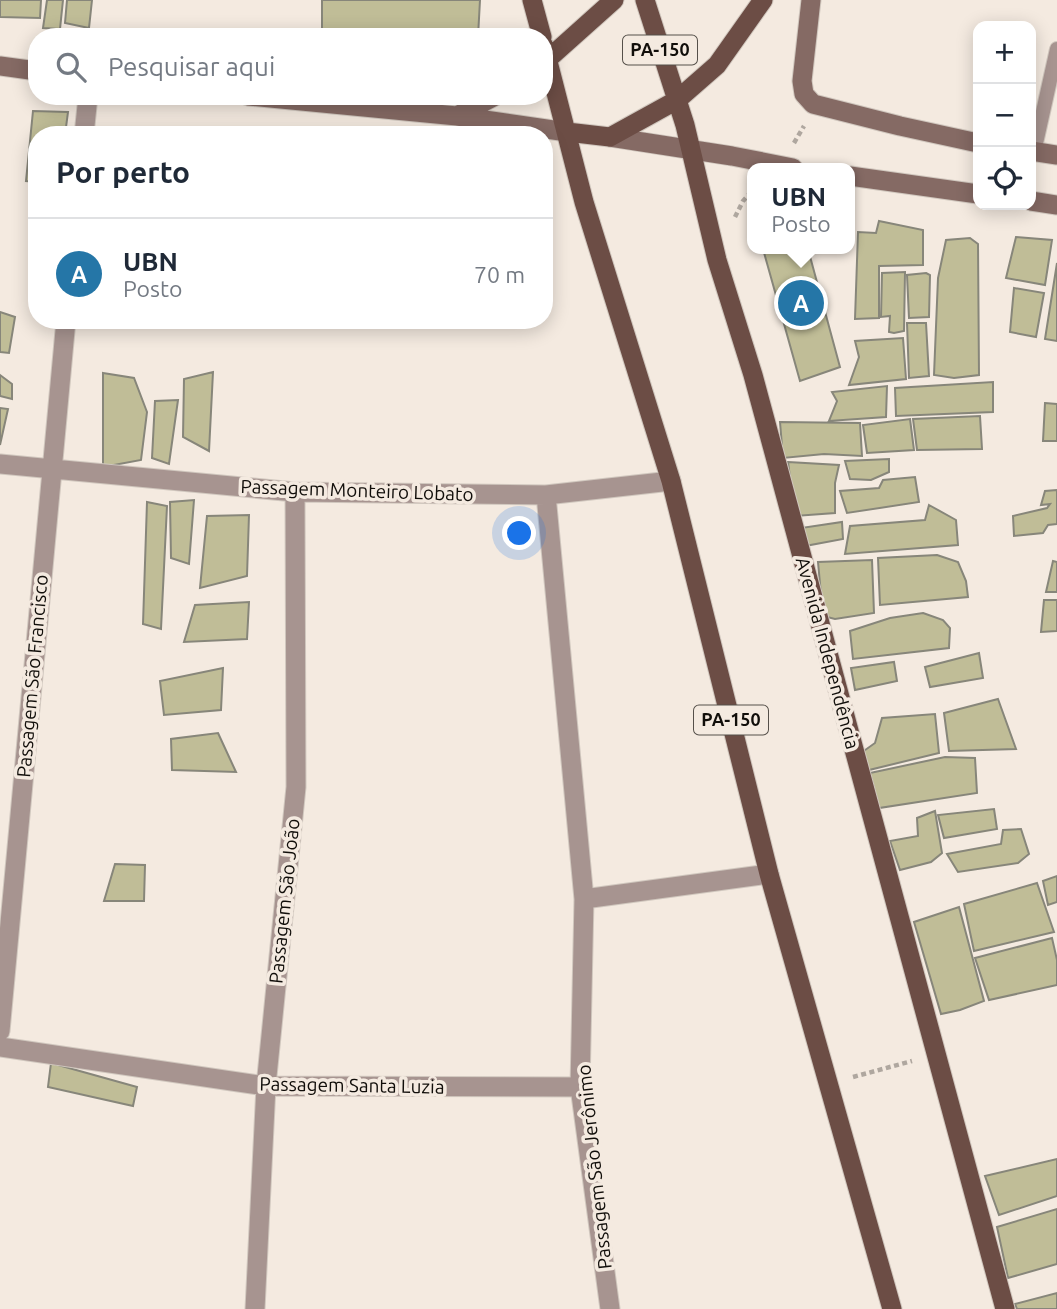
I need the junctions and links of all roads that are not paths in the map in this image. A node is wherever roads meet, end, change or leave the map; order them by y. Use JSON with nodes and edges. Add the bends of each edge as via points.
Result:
{"nodes":[{"id":1,"x":532,"y":0,"type":"edge"},
{"id":2,"x":614,"y":0,"type":"edge"},
{"id":3,"x":645,"y":0,"type":"edge"},
{"id":4,"x":764,"y":0,"type":"edge"},
{"id":5,"x":811,"y":0,"type":"edge"},
{"id":6,"x":540,"y":28,"type":"edge"},
{"id":7,"x":1057,"y":49,"type":"edge"},
{"id":8,"x":553,"y":50,"type":"edge"},
{"id":9,"x":0,"y":66,"type":"edge"},
{"id":10,"x":28,"y":70,"type":"edge"},
{"id":11,"x":553,"y":84,"type":"edge"},
{"id":12,"x":677,"y":100,"type":"junction"},
{"id":13,"x":87,"y":105,"type":"edge"},
{"id":14,"x":339,"y":105,"type":"edge"},
{"id":15,"x":478,"y":105,"type":"edge"},
{"id":16,"x":457,"y":116,"type":"junction"},
{"id":17,"x":85,"y":126,"type":"edge"},
{"id":18,"x":526,"y":126,"type":"edge"},
{"id":19,"x":553,"y":130,"type":"edge"},
{"id":20,"x":567,"y":132,"type":"junction"},
{"id":21,"x":610,"y":137,"type":"junction"},
{"id":22,"x":973,"y":142,"type":"edge"},
{"id":23,"x":1033,"y":147,"type":"edge"},
{"id":24,"x":692,"y":150,"type":"junction"},
{"id":25,"x":1036,"y":152,"type":"edge"},
{"id":26,"x":1057,"y":155,"type":"edge"},
{"id":27,"x":765,"y":163,"type":"edge"},
{"id":28,"x":855,"y":177,"type":"edge"},
{"id":29,"x":973,"y":193,"type":"edge"},
{"id":30,"x":1036,"y":202,"type":"edge"},
{"id":31,"x":1057,"y":205,"type":"edge"},
{"id":32,"x":65,"y":329,"type":"edge"},
{"id":33,"x":0,"y":464,"type":"edge"},
{"id":34,"x":51,"y":470,"type":"junction"},
{"id":35,"x":671,"y":481,"type":"junction"},
{"id":36,"x":295,"y":492,"type":"junction"},
{"id":37,"x":546,"y":495,"type":"junction"},
{"id":38,"x":769,"y":874,"type":"junction"},
{"id":39,"x":584,"y":898,"type":"junction"},
{"id":40,"x":0,"y":1031,"type":"edge"},
{"id":41,"x":0,"y":1047,"type":"edge"},
{"id":42,"x":266,"y":1086,"type":"junction"},
{"id":43,"x":580,"y":1087,"type":"junction"},
{"id":44,"x":255,"y":1309,"type":"edge"},
{"id":45,"x":610,"y":1309,"type":"edge"},
{"id":46,"x":892,"y":1309,"type":"edge"},
{"id":47,"x":1005,"y":1309,"type":"edge"}],
"edges":[{"from":1,"to":6,"type":"main road"},
{"from":2,"to":8,"type":"main road"},
{"from":3,"to":12,"type":"main road","name":"Avenida Independência","number":"PA-150"},
{"from":4,"to":12,"type":"main road","via":[[717,65]]},
{"from":5,"to":22,"type":"main road","via":[[802,81],[804,94],[813,104]]},
{"from":7,"to":23,"type":"lane"},
{"from":9,"to":10,"type":"main road"},
{"from":11,"to":20,"type":"main road","number":"PA-150"},
{"from":12,"to":21,"type":"main road"},
{"from":12,"to":24,"type":"main road","name":"Avenida Independência","number":"PA-150"},
{"from":13,"to":17,"type":"street"},
{"from":14,"to":16,"type":"main road"},
{"from":15,"to":16,"type":"main road"},
{"from":16,"to":18,"type":"main road"},
{"from":19,"to":20,"type":"main road"},
{"from":20,"to":21,"type":"main road"},
{"from":20,"to":35,"type":"main road","number":"PA-150","via":[[584,202]]},
{"from":21,"to":24,"type":"main road"},
{"from":24,"to":27,"type":"main road"},
{"from":24,"to":47,"type":"main road","name":"Avenida Independência","number":"PA-150","via":[[717,260],[753,375]]},
{"from":25,"to":26,"type":"main road"},
{"from":28,"to":29,"type":"main road"},
{"from":30,"to":31,"type":"main road"},
{"from":32,"to":34,"type":"street","name":"Passagem São Francisco"},
{"from":33,"to":34,"type":"street","name":"Passagem Monteiro Lobato"},
{"from":34,"to":36,"type":"street","name":"Passagem Monteiro Lobato"},
{"from":34,"to":40,"type":"street","name":"Passagem São Francisco"},
{"from":35,"to":37,"type":"street","name":"Passagem Monteiro Lobato"},
{"from":35,"to":38,"type":"main road","number":"PA-150"},
{"from":36,"to":37,"type":"street","name":"Passagem Monteiro Lobato"},
{"from":36,"to":42,"type":"street","name":"Passagem São João","via":[[296,787]]},
{"from":37,"to":39,"type":"street","name":"Passagem São Jerônimo"},
{"from":38,"to":39,"type":"street"},
{"from":38,"to":46,"type":"main road","number":"PA-150"},
{"from":39,"to":43,"type":"street","name":"Passagem São Jerônimo"},
{"from":41,"to":42,"type":"street","name":"Passagem Santa Luzia"},
{"from":42,"to":43,"type":"street","name":"Passagem Santa Luzia"},
{"from":42,"to":44,"type":"street","name":"Passagem São João"},
{"from":43,"to":45,"type":"street","name":"Passagem São Jerônimo"}]}
